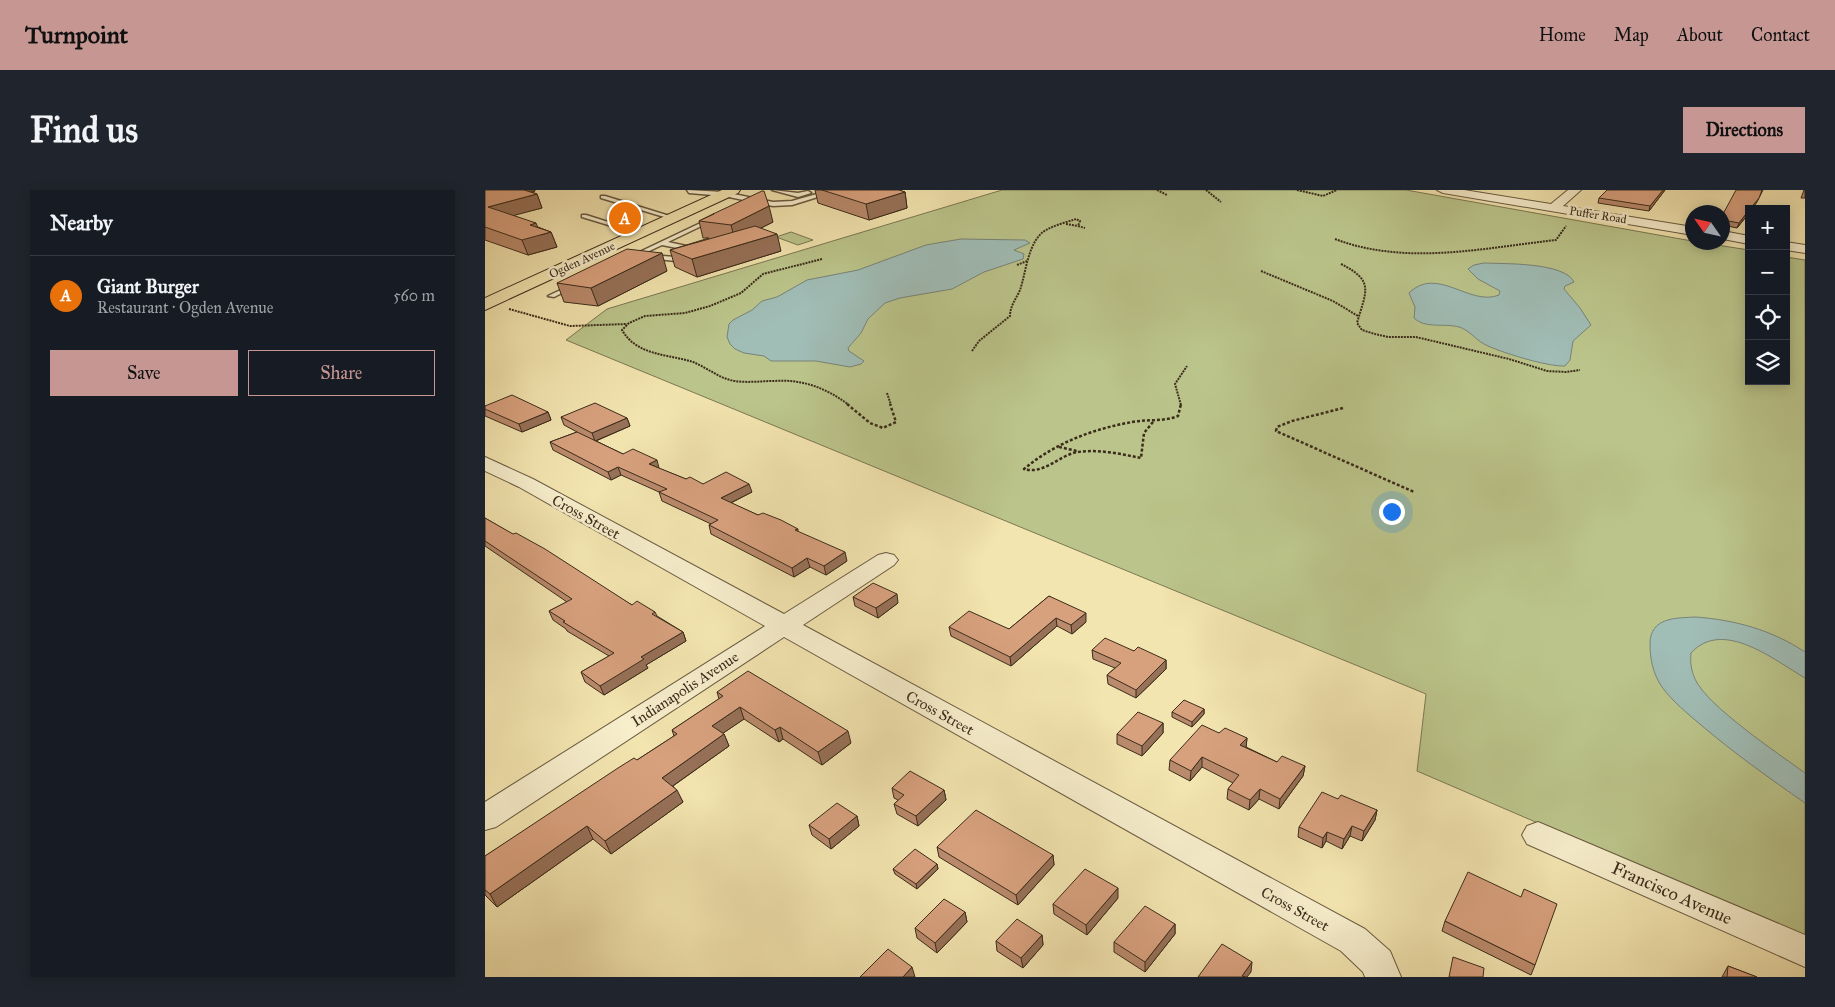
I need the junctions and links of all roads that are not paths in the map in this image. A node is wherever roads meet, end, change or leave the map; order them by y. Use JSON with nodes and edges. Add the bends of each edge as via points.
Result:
{"nodes":[{"id":1,"x":775,"y":190,"type":"edge"},
{"id":2,"x":818,"y":190,"type":"edge"},
{"id":3,"x":837,"y":190,"type":"edge"},
{"id":4,"x":1443,"y":190,"type":"edge"},
{"id":5,"x":1575,"y":190,"type":"edge"},
{"id":6,"x":689,"y":191,"type":"dead end"},
{"id":7,"x":730,"y":191,"type":"edge"},
{"id":8,"x":603,"y":197,"type":"dead end"},
{"id":9,"x":776,"y":198,"type":"junction"},
{"id":10,"x":753,"y":200,"type":"junction"},
{"id":11,"x":763,"y":202,"type":"junction"},
{"id":12,"x":792,"y":203,"type":"junction"},
{"id":13,"x":745,"y":204,"type":"edge"},
{"id":14,"x":1554,"y":208,"type":"junction"},
{"id":15,"x":584,"y":216,"type":"dead end"},
{"id":16,"x":719,"y":216,"type":"edge"},
{"id":17,"x":673,"y":218,"type":"junction"},
{"id":18,"x":1685,"y":229,"type":"edge"},
{"id":19,"x":640,"y":233,"type":"junction"},
{"id":20,"x":1730,"y":236,"type":"edge"},
{"id":21,"x":1745,"y":239,"type":"edge"},
{"id":22,"x":661,"y":243,"type":"junction"},
{"id":23,"x":1790,"y":247,"type":"edge"},
{"id":24,"x":1805,"y":249,"type":"edge"},
{"id":25,"x":635,"y":256,"type":"junction"},
{"id":26,"x":626,"y":260,"type":"edge"},
{"id":27,"x":577,"y":284,"type":"edge"},
{"id":28,"x":552,"y":296,"type":"dead end"},
{"id":29,"x":487,"y":304,"type":"edge"},
{"id":30,"x":485,"y":463,"type":"edge"},
{"id":31,"x":886,"y":560,"type":"dead end"},
{"id":32,"x":782,"y":626,"type":"junction"},
{"id":33,"x":485,"y":818,"type":"edge"},
{"id":34,"x":1538,"y":835,"type":"dead end"},
{"id":35,"x":1805,"y":951,"type":"edge"},
{"id":36,"x":1383,"y":977,"type":"edge"}],
"edges":[{"from":1,"to":2,"type":"lane","via":[[798,195]]},
{"from":3,"to":12,"type":"lane"},
{"from":4,"to":14,"type":"street","name":"Puffer Road"},
{"from":5,"to":14,"type":"street"},
{"from":6,"to":7,"type":"lane"},
{"from":7,"to":9,"type":"lane"},
{"from":7,"to":10,"type":"lane"},
{"from":7,"to":17,"type":"main road","name":"Ogden Avenue"},
{"from":8,"to":17,"type":"lane"},
{"from":9,"to":11,"type":"lane"},
{"from":9,"to":12,"type":"lane"},
{"from":10,"to":11,"type":"lane"},
{"from":10,"to":13,"type":"lane"},
{"from":11,"to":12,"type":"lane"},
{"from":14,"to":18,"type":"street","name":"Puffer Road"},
{"from":15,"to":19,"type":"lane"},
{"from":16,"to":22,"type":"lane"},
{"from":17,"to":19,"type":"main road","name":"Ogden Avenue"},
{"from":19,"to":29,"type":"main road","name":"Ogden Avenue"},
{"from":20,"to":21,"type":"street"},
{"from":22,"to":25,"type":"lane"},
{"from":22,"to":25,"type":"lane","via":[[689,248],[694,253],[676,259]]},
{"from":23,"to":24,"type":"street"},
{"from":25,"to":26,"type":"lane"},
{"from":27,"to":28,"type":"lane"},
{"from":30,"to":32,"type":"street","name":"Cross Street"},
{"from":31,"to":32,"type":"street","name":"Indianapolis Avenue"},
{"from":32,"to":33,"type":"street","name":"Indianapolis Avenue"},
{"from":32,"to":36,"type":"street","name":"Cross Street","via":[[1353,940],[1377,962]]},
{"from":34,"to":35,"type":"street","name":"Francisco Avenue"}]}
